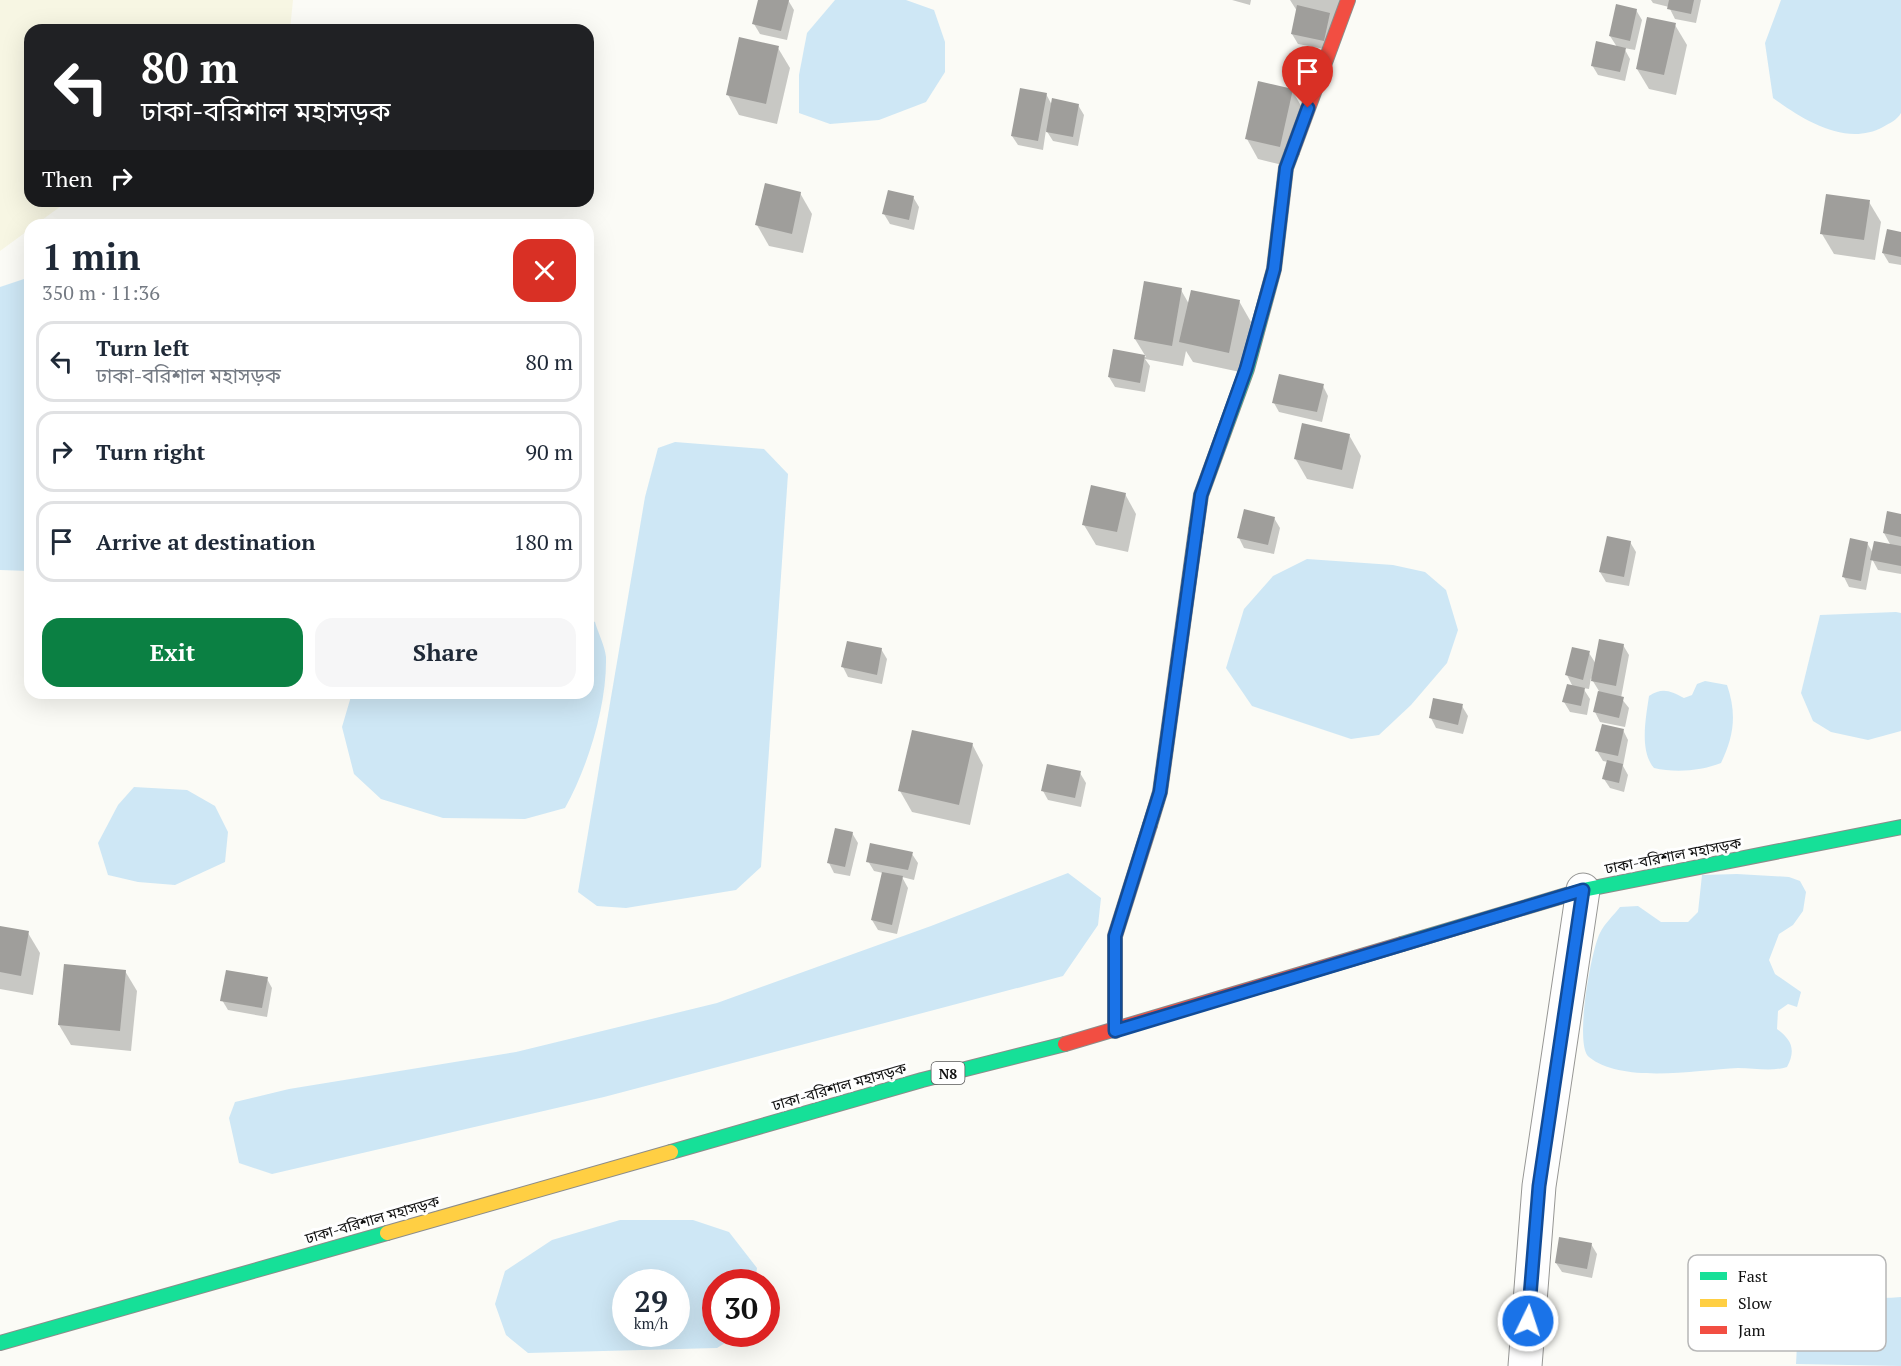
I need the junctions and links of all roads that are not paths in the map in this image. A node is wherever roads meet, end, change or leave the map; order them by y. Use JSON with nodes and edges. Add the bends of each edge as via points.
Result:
{"nodes":[{"id":1,"x":1348,"y":0,"type":"edge"},
{"id":2,"x":1901,"y":827,"type":"edge"},
{"id":3,"x":1583,"y":890,"type":"junction"},
{"id":4,"x":1115,"y":1031,"type":"junction"},
{"id":5,"x":0,"y":1343,"type":"edge"},
{"id":6,"x":1525,"y":1366,"type":"edge"}],
"edges":[{"from":1,"to":4,"type":"main road","via":[[1286,168],[1274,269],[1246,369],[1201,495],[1160,792],[1115,936]]},
{"from":2,"to":3,"type":"main road","name":"ঢাকা-বরিশাল মহাসড়ক","number":"N8"},
{"from":3,"to":4,"type":"main road","name":"ঢাকা-বরিশাল মহাসড়ক","number":"N8"},
{"from":3,"to":6,"type":"street","via":[[1539,1186]]},
{"from":4,"to":5,"type":"main road","name":"ঢাকা-বরিশাল মহাসড়ক","number":"N8","via":[[898,1086]]}]}
